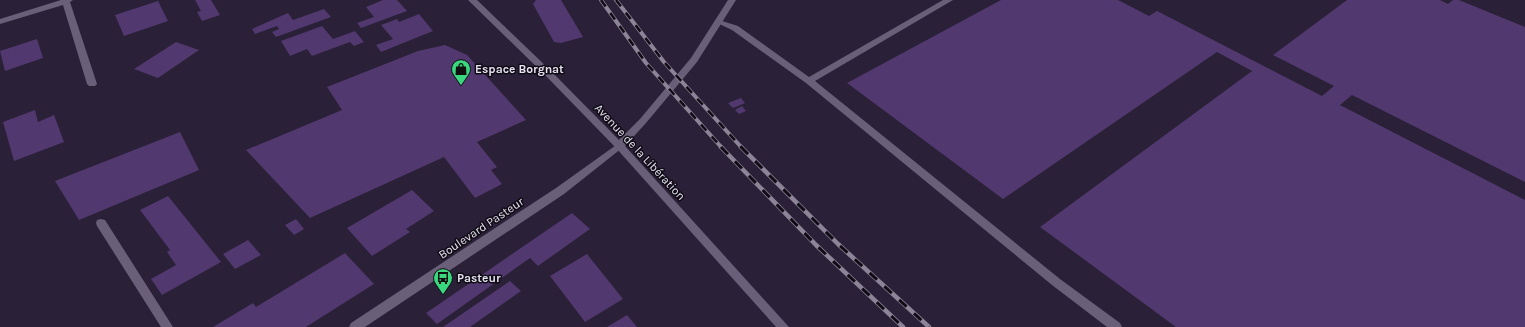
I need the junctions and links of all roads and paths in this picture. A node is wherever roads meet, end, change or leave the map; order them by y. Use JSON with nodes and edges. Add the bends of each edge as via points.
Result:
{"nodes":[{"id":1,"x":68,"y":0,"type":"edge"},
{"id":2,"x":472,"y":0,"type":"edge"},
{"id":3,"x":732,"y":0,"type":"edge"},
{"id":4,"x":949,"y":0,"type":"edge"},
{"id":5,"x":0,"y":22,"type":"edge"},
{"id":6,"x":719,"y":22,"type":"junction"},
{"id":7,"x":809,"y":81,"type":"junction"},
{"id":8,"x":92,"y":84,"type":"dead end"},
{"id":9,"x":619,"y":146,"type":"junction"},
{"id":10,"x":101,"y":223,"type":"dead end"},
{"id":11,"x":167,"y":327,"type":"edge"},
{"id":12,"x":355,"y":327,"type":"edge"},
{"id":13,"x":783,"y":327,"type":"edge"},
{"id":14,"x":1116,"y":327,"type":"edge"}],
"edges":[{"from":1,"to":5,"type":"street"},
{"from":1,"to":8,"type":"street"},
{"from":2,"to":9,"type":"street","name":"Avenue de la Libération"},
{"from":3,"to":6,"type":"street","name":"Boulevard Pasteur"},
{"from":4,"to":7,"type":"street"},
{"from":6,"to":7,"type":"street","via":[[735,28]]},
{"from":6,"to":9,"type":"street","name":"Boulevard Pasteur","via":[[670,91]]},
{"from":7,"to":14,"type":"street","via":[[1056,282]]},
{"from":9,"to":12,"type":"street","name":"Boulevard Pasteur","via":[[560,191]]},
{"from":9,"to":13,"type":"street","name":"Avenue de la Libération"},
{"from":10,"to":11,"type":"street"}]}
